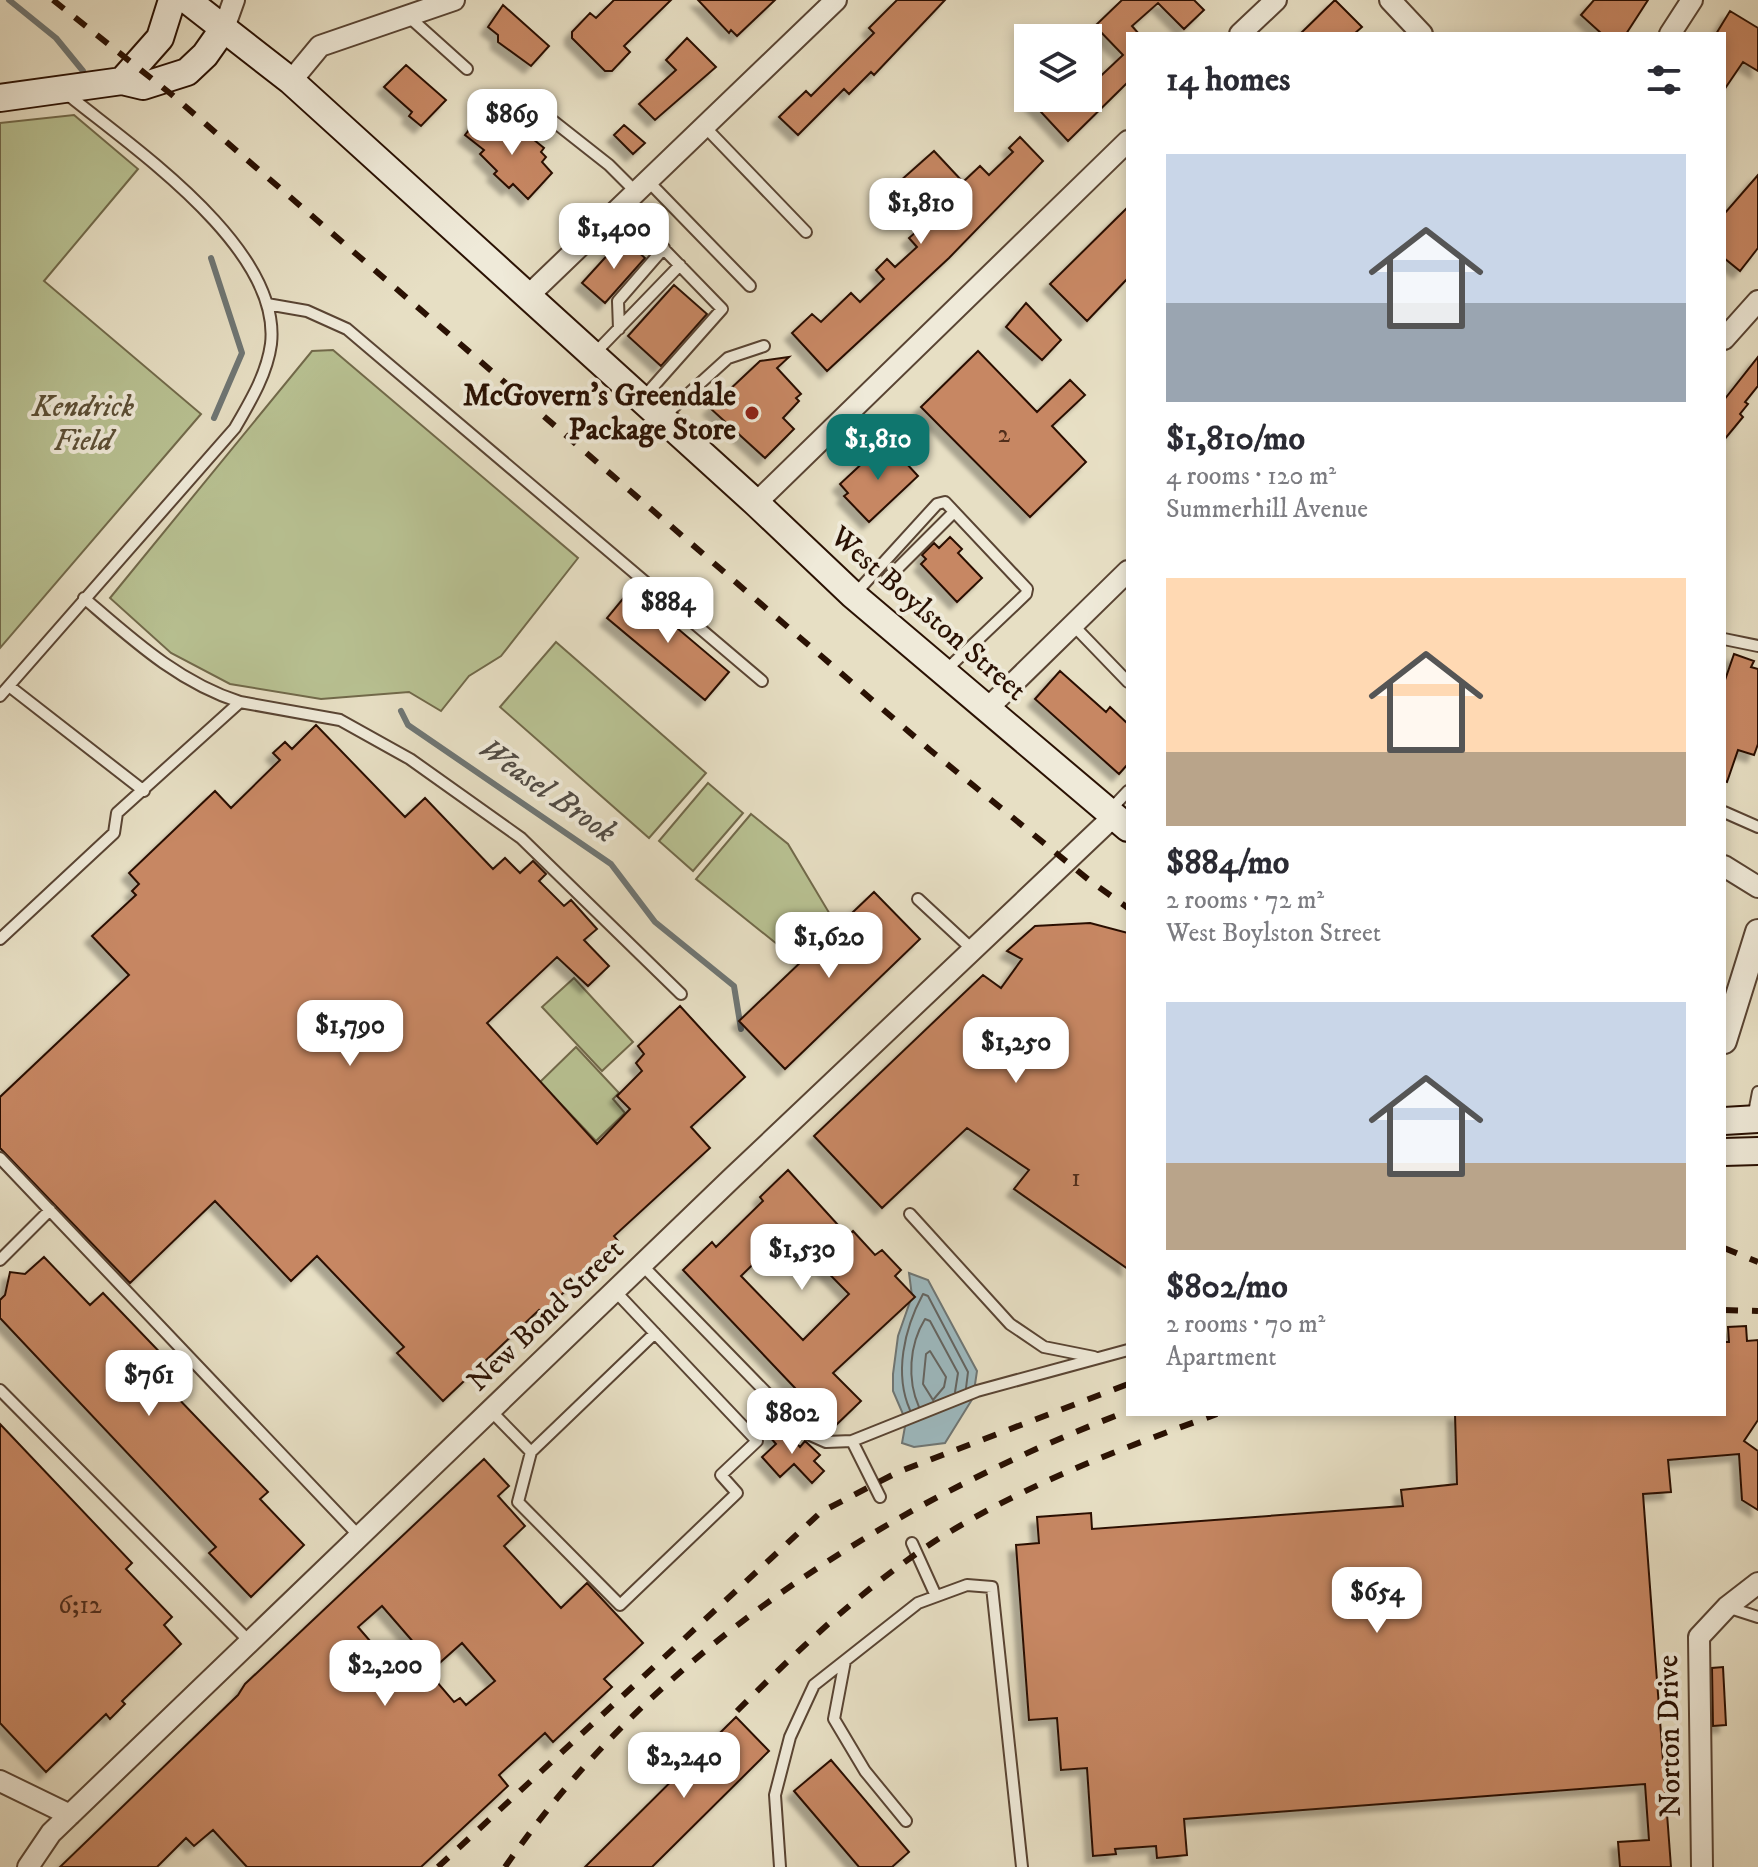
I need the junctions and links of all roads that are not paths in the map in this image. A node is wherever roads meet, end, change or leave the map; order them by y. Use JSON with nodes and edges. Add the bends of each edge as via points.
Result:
{"nodes":[{"id":1,"x":172,"y":0,"type":"edge"},
{"id":2,"x":188,"y":0,"type":"edge"},
{"id":3,"x":234,"y":0,"type":"edge"},
{"id":4,"x":454,"y":0,"type":"edge"},
{"id":5,"x":836,"y":0,"type":"edge"},
{"id":6,"x":1276,"y":0,"type":"edge"},
{"id":7,"x":1390,"y":0,"type":"edge"},
{"id":8,"x":1692,"y":0,"type":"edge"},
{"id":9,"x":408,"y":16,"type":"junction"},
{"id":10,"x":224,"y":28,"type":"junction"},
{"id":11,"x":1242,"y":32,"type":"edge"},
{"id":12,"x":1420,"y":32,"type":"edge"},
{"id":13,"x":1671,"y":32,"type":"edge"},
{"id":14,"x":467,"y":69,"type":"dead end"},
{"id":15,"x":122,"y":81,"type":"junction"},
{"id":16,"x":291,"y":81,"type":"junction"},
{"id":17,"x":62,"y":91,"type":"junction"},
{"id":18,"x":0,"y":98,"type":"edge"},
{"id":19,"x":529,"y":102,"type":"dead end"},
{"id":20,"x":705,"y":127,"type":"junction"},
{"id":21,"x":1126,"y":143,"type":"edge"},
{"id":22,"x":636,"y":193,"type":"junction"},
{"id":23,"x":806,"y":232,"type":"dead end"},
{"id":24,"x":664,"y":248,"type":"junction"},
{"id":25,"x":680,"y":265,"type":"junction"},
{"id":26,"x":750,"y":286,"type":"dead end"},
{"id":27,"x":529,"y":295,"type":"junction"},
{"id":28,"x":1758,"y":301,"type":"edge"},
{"id":29,"x":267,"y":304,"type":"junction"},
{"id":30,"x":619,"y":329,"type":"junction"},
{"id":31,"x":1726,"y":337,"type":"edge"},
{"id":32,"x":764,"y":346,"type":"dead end"},
{"id":33,"x":594,"y":355,"type":"junction"},
{"id":34,"x":642,"y":399,"type":"junction"},
{"id":35,"x":663,"y":418,"type":"junction"},
{"id":36,"x":756,"y":503,"type":"junction"},
{"id":37,"x":954,"y":512,"type":"junction"},
{"id":38,"x":888,"y":578,"type":"dead end"},
{"id":39,"x":1125,"y":581,"type":"edge"},
{"id":40,"x":853,"y":595,"type":"junction"},
{"id":41,"x":84,"y":598,"type":"junction"},
{"id":42,"x":1073,"y":625,"type":"junction"},
{"id":43,"x":1726,"y":639,"type":"edge"},
{"id":44,"x":1758,"y":646,"type":"edge"},
{"id":45,"x":944,"y":673,"type":"junction"},
{"id":46,"x":1126,"y":680,"type":"edge"},
{"id":47,"x":762,"y":681,"type":"dead end"},
{"id":48,"x":9,"y":686,"type":"junction"},
{"id":49,"x":0,"y":696,"type":"edge"},
{"id":50,"x":240,"y":702,"type":"junction"},
{"id":51,"x":987,"y":709,"type":"junction"},
{"id":52,"x":144,"y":791,"type":"junction"},
{"id":53,"x":1126,"y":796,"type":"edge"},
{"id":54,"x":1726,"y":813,"type":"edge"},
{"id":55,"x":1117,"y":819,"type":"edge"},
{"id":56,"x":1758,"y":827,"type":"edge"},
{"id":57,"x":1726,"y":867,"type":"edge"},
{"id":58,"x":1758,"y":887,"type":"edge"},
{"id":59,"x":918,"y":899,"type":"dead end"},
{"id":60,"x":1758,"y":932,"type":"edge"},
{"id":61,"x":0,"y":939,"type":"edge"},
{"id":62,"x":973,"y":950,"type":"junction"},
{"id":63,"x":681,"y":994,"type":"dead end"},
{"id":64,"x":1726,"y":1035,"type":"edge"},
{"id":65,"x":1758,"y":1092,"type":"edge"},
{"id":66,"x":1755,"y":1119,"type":"edge"},
{"id":67,"x":1726,"y":1121,"type":"edge"},
{"id":68,"x":1758,"y":1151,"type":"edge"},
{"id":69,"x":1726,"y":1152,"type":"edge"},
{"id":70,"x":0,"y":1158,"type":"edge"},
{"id":71,"x":50,"y":1210,"type":"junction"},
{"id":72,"x":910,"y":1214,"type":"dead end"},
{"id":73,"x":0,"y":1260,"type":"edge"},
{"id":74,"x":642,"y":1265,"type":"junction"},
{"id":75,"x":615,"y":1291,"type":"junction"},
{"id":76,"x":655,"y":1333,"type":"junction"},
{"id":77,"x":1126,"y":1350,"type":"edge"},
{"id":78,"x":1096,"y":1357,"type":"junction"},
{"id":79,"x":0,"y":1390,"type":"edge"},
{"id":80,"x":491,"y":1411,"type":"junction"},
{"id":81,"x":852,"y":1441,"type":"junction"},
{"id":82,"x":531,"y":1452,"type":"junction"},
{"id":83,"x":880,"y":1497,"type":"dead end"},
{"id":84,"x":361,"y":1538,"type":"junction"},
{"id":85,"x":912,"y":1543,"type":"dead end"},
{"id":86,"x":1758,"y":1583,"type":"edge"},
{"id":87,"x":936,"y":1596,"type":"junction"},
{"id":88,"x":1727,"y":1607,"type":"junction"},
{"id":89,"x":1758,"y":1617,"type":"edge"},
{"id":90,"x":251,"y":1643,"type":"junction"},
{"id":91,"x":845,"y":1661,"type":"junction"},
{"id":92,"x":0,"y":1781,"type":"edge"},
{"id":93,"x":70,"y":1815,"type":"junction"},
{"id":94,"x":906,"y":1821,"type":"dead end"},
{"id":95,"x":28,"y":1867,"type":"edge"},
{"id":96,"x":780,"y":1867,"type":"edge"},
{"id":97,"x":1022,"y":1867,"type":"edge"},
{"id":98,"x":1702,"y":1867,"type":"edge"}],
"edges":[{"from":1,"to":15,"type":"main road","via":[[160,38]]},
{"from":2,"to":10,"type":"main road","name":"West Boylston Street"},
{"from":3,"to":10,"type":"street"},
{"from":4,"to":9,"type":"street"},
{"from":5,"to":20,"type":"street"},
{"from":6,"to":11,"type":"street"},
{"from":7,"to":12,"type":"street"},
{"from":8,"to":13,"type":"street"},
{"from":9,"to":14,"type":"lane"},
{"from":9,"to":16,"type":"street","via":[[320,46]]},
{"from":10,"to":15,"type":"main road","via":[[187,72],[143,86]]},
{"from":10,"to":16,"type":"main road","name":"West Boylston Street"},
{"from":15,"to":17,"type":"main road"},
{"from":16,"to":27,"type":"main road","name":"West Boylston Street"},
{"from":17,"to":18,"type":"main road"},
{"from":17,"to":29,"type":"lane","via":[[209,217],[249,266]]},
{"from":19,"to":22,"type":"lane"},
{"from":20,"to":22,"type":"street"},
{"from":20,"to":23,"type":"lane"},
{"from":21,"to":36,"type":"street"},
{"from":22,"to":24,"type":"lane"},
{"from":22,"to":26,"type":"lane"},
{"from":22,"to":27,"type":"street"},
{"from":24,"to":25,"type":"lane"},
{"from":24,"to":30,"type":"lane","via":[[618,301]]},
{"from":25,"to":30,"type":"lane"},
{"from":25,"to":34,"type":"lane","via":[[722,309]]},
{"from":27,"to":33,"type":"main road","name":"West Boylston Street"},
{"from":28,"to":31,"type":"street"},
{"from":29,"to":41,"type":"lane","via":[[271,343],[262,378],[235,428]]},
{"from":29,"to":47,"type":"lane","via":[[307,311],[347,329]]},
{"from":30,"to":33,"type":"lane"},
{"from":32,"to":35,"type":"lane","via":[[728,358]]},
{"from":33,"to":34,"type":"main road","name":"West Boylston Street"},
{"from":34,"to":35,"type":"main road","name":"West Boylston Street"},
{"from":35,"to":36,"type":"main road","name":"West Boylston Street"},
{"from":36,"to":40,"type":"main road","name":"West Boylston Street"},
{"from":37,"to":38,"type":"lane"},
{"from":37,"to":40,"type":"lane","via":[[945,502],[937,504]]},
{"from":37,"to":45,"type":"lane","via":[[1027,589]]},
{"from":39,"to":42,"type":"street"},
{"from":40,"to":45,"type":"main road","name":"West Boylston Street"},
{"from":41,"to":48,"type":"lane"},
{"from":41,"to":50,"type":"lane","via":[[178,674]]},
{"from":42,"to":46,"type":"lane"},
{"from":42,"to":51,"type":"street"},
{"from":43,"to":44,"type":"lane"},
{"from":45,"to":51,"type":"main road","name":"West Boylston Street"},
{"from":48,"to":49,"type":"lane"},
{"from":48,"to":52,"type":"lane"},
{"from":50,"to":52,"type":"lane"},
{"from":50,"to":63,"type":"lane","via":[[340,720],[410,759],[521,838]]},
{"from":51,"to":55,"type":"main road","name":"West Boylston Street"},
{"from":52,"to":61,"type":"lane","via":[[117,813],[114,833]]},
{"from":53,"to":55,"type":"lane"},
{"from":54,"to":56,"type":"lane"},
{"from":55,"to":62,"type":"street","name":"New Bond Street"},
{"from":57,"to":58,"type":"street"},
{"from":59,"to":62,"type":"lane"},
{"from":60,"to":64,"type":"street"},
{"from":62,"to":74,"type":"street","name":"New Bond Street"},
{"from":65,"to":66,"type":"lane"},
{"from":66,"to":67,"type":"main road"},
{"from":68,"to":69,"type":"main road"},
{"from":70,"to":71,"type":"lane"},
{"from":71,"to":73,"type":"lane"},
{"from":71,"to":84,"type":"lane"},
{"from":72,"to":78,"type":"lane","via":[[1010,1324],[1044,1347]]},
{"from":74,"to":75,"type":"street","name":"New Bond Street"},
{"from":74,"to":81,"type":"lane","via":[[808,1434],[826,1442]]},
{"from":75,"to":76,"type":"lane"},
{"from":75,"to":80,"type":"street","name":"New Bond Street"},
{"from":76,"to":82,"type":"lane"},
{"from":76,"to":82,"type":"lane","via":[[757,1441],[721,1475],[737,1493],[620,1605],[518,1502]]},
{"from":77,"to":78,"type":"lane"},
{"from":78,"to":81,"type":"lane","via":[[977,1391]]},
{"from":79,"to":90,"type":"lane"},
{"from":80,"to":82,"type":"lane"},
{"from":80,"to":84,"type":"street","name":"New Bond Street"},
{"from":81,"to":83,"type":"lane"},
{"from":84,"to":90,"type":"street","name":"New Bond Street"},
{"from":85,"to":87,"type":"lane"},
{"from":86,"to":88,"type":"street","name":"Norton Drive"},
{"from":87,"to":91,"type":"lane","via":[[918,1603]]},
{"from":87,"to":97,"type":"lane","via":[[967,1585],[992,1587]]},
{"from":88,"to":89,"type":"lane"},
{"from":88,"to":98,"type":"street","name":"Norton Drive","via":[[1699,1637]]},
{"from":90,"to":93,"type":"street","name":"New Bond Street"},
{"from":91,"to":94,"type":"lane","via":[[834,1719],[865,1771]]},
{"from":91,"to":96,"type":"lane","via":[[814,1685],[790,1737],[775,1795]]},
{"from":92,"to":93,"type":"street"},
{"from":93,"to":95,"type":"street","name":"New Bond Street"}]}
